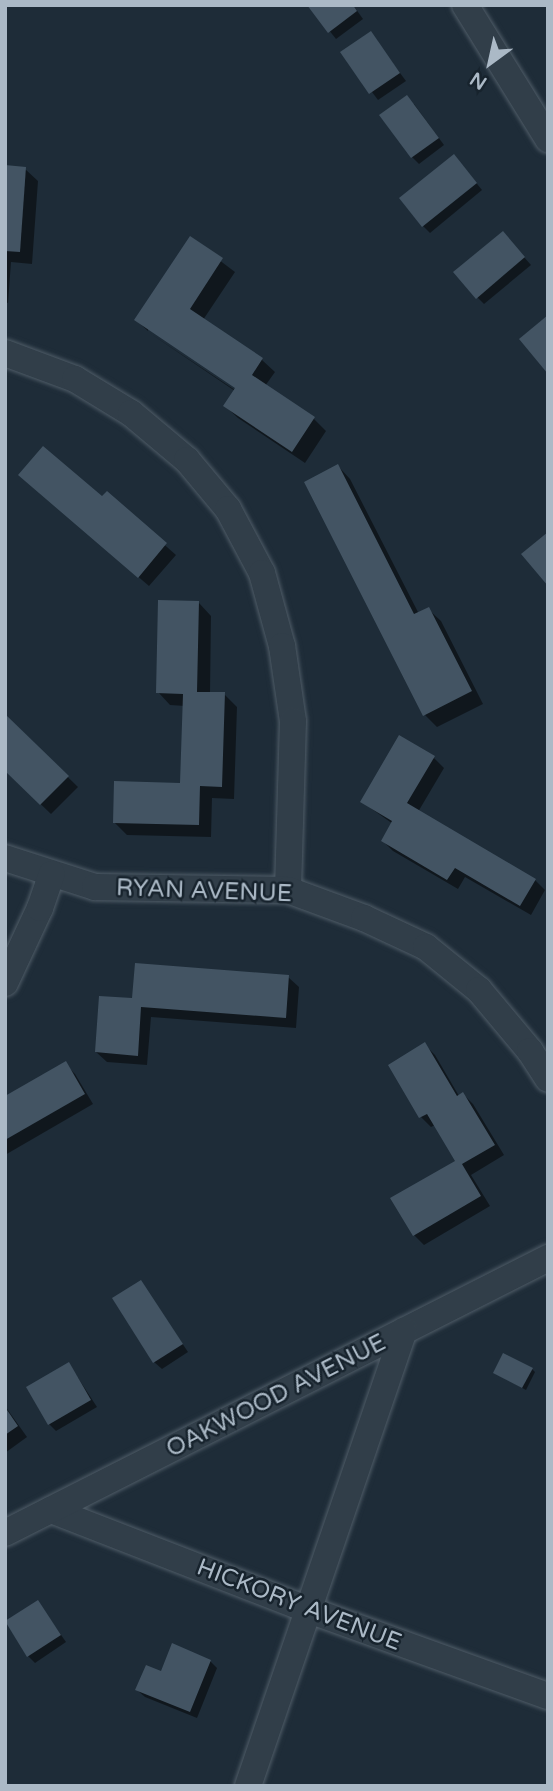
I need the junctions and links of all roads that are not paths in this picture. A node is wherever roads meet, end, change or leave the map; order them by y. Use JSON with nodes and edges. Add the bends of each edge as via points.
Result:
{"nodes":[{"id":1,"x":465,"y":5,"type":"edge"},
{"id":2,"x":548,"y":139,"type":"edge"},
{"id":3,"x":5,"y":353,"type":"edge"},
{"id":4,"x":5,"y":858,"type":"edge"},
{"id":5,"x":51,"y":874,"type":"junction"},
{"id":6,"x":288,"y":890,"type":"junction"},
{"id":7,"x":5,"y":983,"type":"edge"},
{"id":8,"x":548,"y":1079,"type":"edge"},
{"id":9,"x":548,"y":1258,"type":"edge"},
{"id":10,"x":404,"y":1331,"type":"junction"},
{"id":11,"x":51,"y":1510,"type":"junction"},
{"id":12,"x":5,"y":1533,"type":"edge"},
{"id":13,"x":306,"y":1609,"type":"junction"},
{"id":14,"x":548,"y":1696,"type":"edge"},
{"id":15,"x":248,"y":1786,"type":"edge"}],
"edges":[{"from":1,"to":2,"type":"street"},
{"from":3,"to":6,"type":"street","via":[[75,379],[131,413],[187,460],[228,509],[262,573],[282,646],[293,721]]},
{"from":4,"to":5,"type":"street","name":"RYAN AVENUE"},
{"from":5,"to":6,"type":"street","name":"RYAN AVENUE","via":[[95,887]]},
{"from":5,"to":7,"type":"street"},
{"from":6,"to":8,"type":"street","name":"RYAN AVENUE","via":[[426,947],[479,990]]},
{"from":9,"to":10,"type":"street","name":"OAKWOOD AVENUE"},
{"from":10,"to":11,"type":"street","name":"OAKWOOD AVENUE"},
{"from":10,"to":13,"type":"street"},
{"from":11,"to":12,"type":"street","name":"OAKWOOD AVENUE"},
{"from":11,"to":13,"type":"street","name":"HICKORY AVENUE"},
{"from":13,"to":14,"type":"street","name":"HICKORY AVENUE"},
{"from":13,"to":15,"type":"street"}]}
